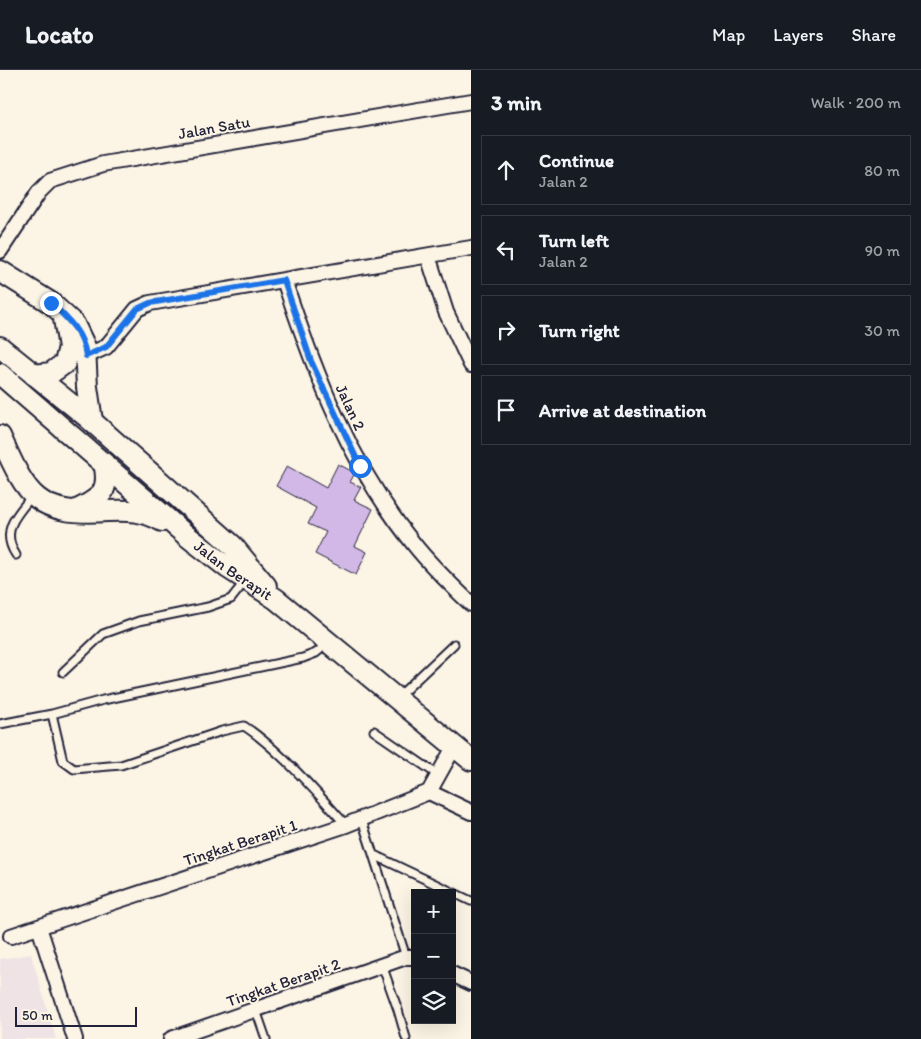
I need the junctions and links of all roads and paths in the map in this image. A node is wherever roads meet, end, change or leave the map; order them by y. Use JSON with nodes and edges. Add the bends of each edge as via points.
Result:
{"nodes":[{"id":1,"x":471,"y":101,"type":"edge"},
{"id":2,"x":471,"y":248,"type":"edge"},
{"id":3,"x":0,"y":252,"type":"edge"},
{"id":4,"x":428,"y":256,"type":"junction"},
{"id":5,"x":0,"y":271,"type":"edge"},
{"id":6,"x":284,"y":280,"type":"junction"},
{"id":7,"x":61,"y":313,"type":"junction"},
{"id":8,"x":0,"y":347,"type":"edge"},
{"id":9,"x":86,"y":356,"type":"junction"},
{"id":10,"x":471,"y":365,"type":"edge"},
{"id":11,"x":0,"y":374,"type":"edge"},
{"id":12,"x":34,"y":375,"type":"junction"},
{"id":13,"x":92,"y":421,"type":"junction"},
{"id":14,"x":0,"y":436,"type":"edge"},
{"id":15,"x":104,"y":463,"type":"junction"},
{"id":16,"x":33,"y":494,"type":"junction"},
{"id":17,"x":74,"y":512,"type":"junction"},
{"id":18,"x":187,"y":536,"type":"junction"},
{"id":19,"x":16,"y":556,"type":"dead end"},
{"id":20,"x":246,"y":580,"type":"junction"},
{"id":21,"x":276,"y":599,"type":"junction"},
{"id":22,"x":471,"y":604,"type":"edge"},
{"id":23,"x":328,"y":643,"type":"junction"},
{"id":24,"x":454,"y":644,"type":"dead end"},
{"id":25,"x":63,"y":672,"type":"dead end"},
{"id":26,"x":396,"y":699,"type":"junction"},
{"id":27,"x":52,"y":714,"type":"junction"},
{"id":28,"x":0,"y":724,"type":"edge"},
{"id":29,"x":374,"y":731,"type":"dead end"},
{"id":30,"x":454,"y":747,"type":"junction"},
{"id":31,"x":471,"y":760,"type":"edge"},
{"id":32,"x":438,"y":775,"type":"junction"},
{"id":33,"x":428,"y":792,"type":"junction"},
{"id":34,"x":471,"y":812,"type":"edge"},
{"id":35,"x":362,"y":820,"type":"junction"},
{"id":36,"x":346,"y":826,"type":"junction"},
{"id":37,"x":374,"y":854,"type":"junction"},
{"id":38,"x":471,"y":901,"type":"edge"},
{"id":39,"x":39,"y":927,"type":"junction"},
{"id":40,"x":11,"y":936,"type":"dead end"},
{"id":41,"x":411,"y":957,"type":"edge"},
{"id":42,"x":382,"y":965,"type":"junction"},
{"id":43,"x":456,"y":976,"type":"edge"},
{"id":44,"x":471,"y":983,"type":"edge"},
{"id":45,"x":256,"y":1010,"type":"junction"},
{"id":46,"x":74,"y":1039,"type":"edge"},
{"id":47,"x":171,"y":1039,"type":"edge"},
{"id":48,"x":266,"y":1039,"type":"edge"},
{"id":49,"x":406,"y":1039,"type":"edge"}],
"edges":[{"from":1,"to":3,"type":"street","name":"Jalan Satu","via":[[103,164],[50,181],[39,192]]},
{"from":2,"to":4,"type":"street"},
{"from":4,"to":6,"type":"street"},
{"from":4,"to":10,"type":"street","via":[[446,312]]},
{"from":5,"to":7,"type":"main road","via":[[51,303]]},
{"from":6,"to":9,"type":"street","via":[[150,303],[137,309],[106,347]]},
{"from":6,"to":22,"type":"street","name":"Jalan 2","via":[[311,361],[360,466],[413,544]]},
{"from":7,"to":9,"type":"main road","via":[[74,324]]},
{"from":7,"to":12,"type":"main road","via":[[69,347],[65,363],[50,373]]},
{"from":8,"to":12,"type":"main road"},
{"from":9,"to":13,"type":"main road","via":[[86,387]]},
{"from":11,"to":15,"type":"main road","name":"Jalan Berapit"},
{"from":12,"to":13,"type":"main road"},
{"from":13,"to":21,"type":"main road","via":[[237,550]]},
{"from":14,"to":16,"type":"main road","via":[[14,470],[24,487]]},
{"from":15,"to":17,"type":"main road","via":[[106,485],[99,498]]},
{"from":15,"to":18,"type":"main road","name":"Jalan Berapit"},
{"from":16,"to":17,"type":"main road","via":[[53,507]]},
{"from":16,"to":19,"type":"lane","via":[[6,528],[4,538]]},
{"from":17,"to":18,"type":"main road","via":[[130,510],[152,515]]},
{"from":18,"to":20,"type":"main road","name":"Jalan Berapit"},
{"from":20,"to":21,"type":"main road","name":"Jalan Berapit"},
{"from":20,"to":25,"type":"lane","via":[[231,599],[139,621],[103,634]]},
{"from":21,"to":23,"type":"main road","name":"Jalan Berapit"},
{"from":23,"to":26,"type":"main road","name":"Jalan Berapit"},
{"from":23,"to":27,"type":"lane","via":[[303,658],[103,700]]},
{"from":24,"to":26,"type":"lane"},
{"from":26,"to":30,"type":"main road","name":"Jalan Berapit"},
{"from":27,"to":28,"type":"lane"},
{"from":27,"to":36,"type":"lane","via":[[63,761],[74,769],[121,765],[222,730],[244,726],[257,734]]},
{"from":29,"to":32,"type":"lane"},
{"from":30,"to":31,"type":"main road","name":"Jalan Berapit"},
{"from":30,"to":32,"type":"street"},
{"from":32,"to":33,"type":"street"},
{"from":33,"to":34,"type":"street"},
{"from":33,"to":35,"type":"street","name":"Tingkat Berapit 1"},
{"from":35,"to":36,"type":"street","name":"Tingkat Berapit 1"},
{"from":35,"to":37,"type":"lane"},
{"from":36,"to":39,"type":"street","name":"Tingkat Berapit 1"},
{"from":37,"to":38,"type":"lane"},
{"from":37,"to":41,"type":"lane"},
{"from":39,"to":40,"type":"street","name":"Tingkat Berapit 1"},
{"from":39,"to":46,"type":"street"},
{"from":41,"to":42,"type":"street","name":"Tingkat Berapit 2"},
{"from":42,"to":45,"type":"street","name":"Tingkat Berapit 2"},
{"from":42,"to":49,"type":"lane"},
{"from":43,"to":44,"type":"street"},
{"from":45,"to":47,"type":"street","name":"Tingkat Berapit 2"},
{"from":45,"to":48,"type":"lane"}]}
